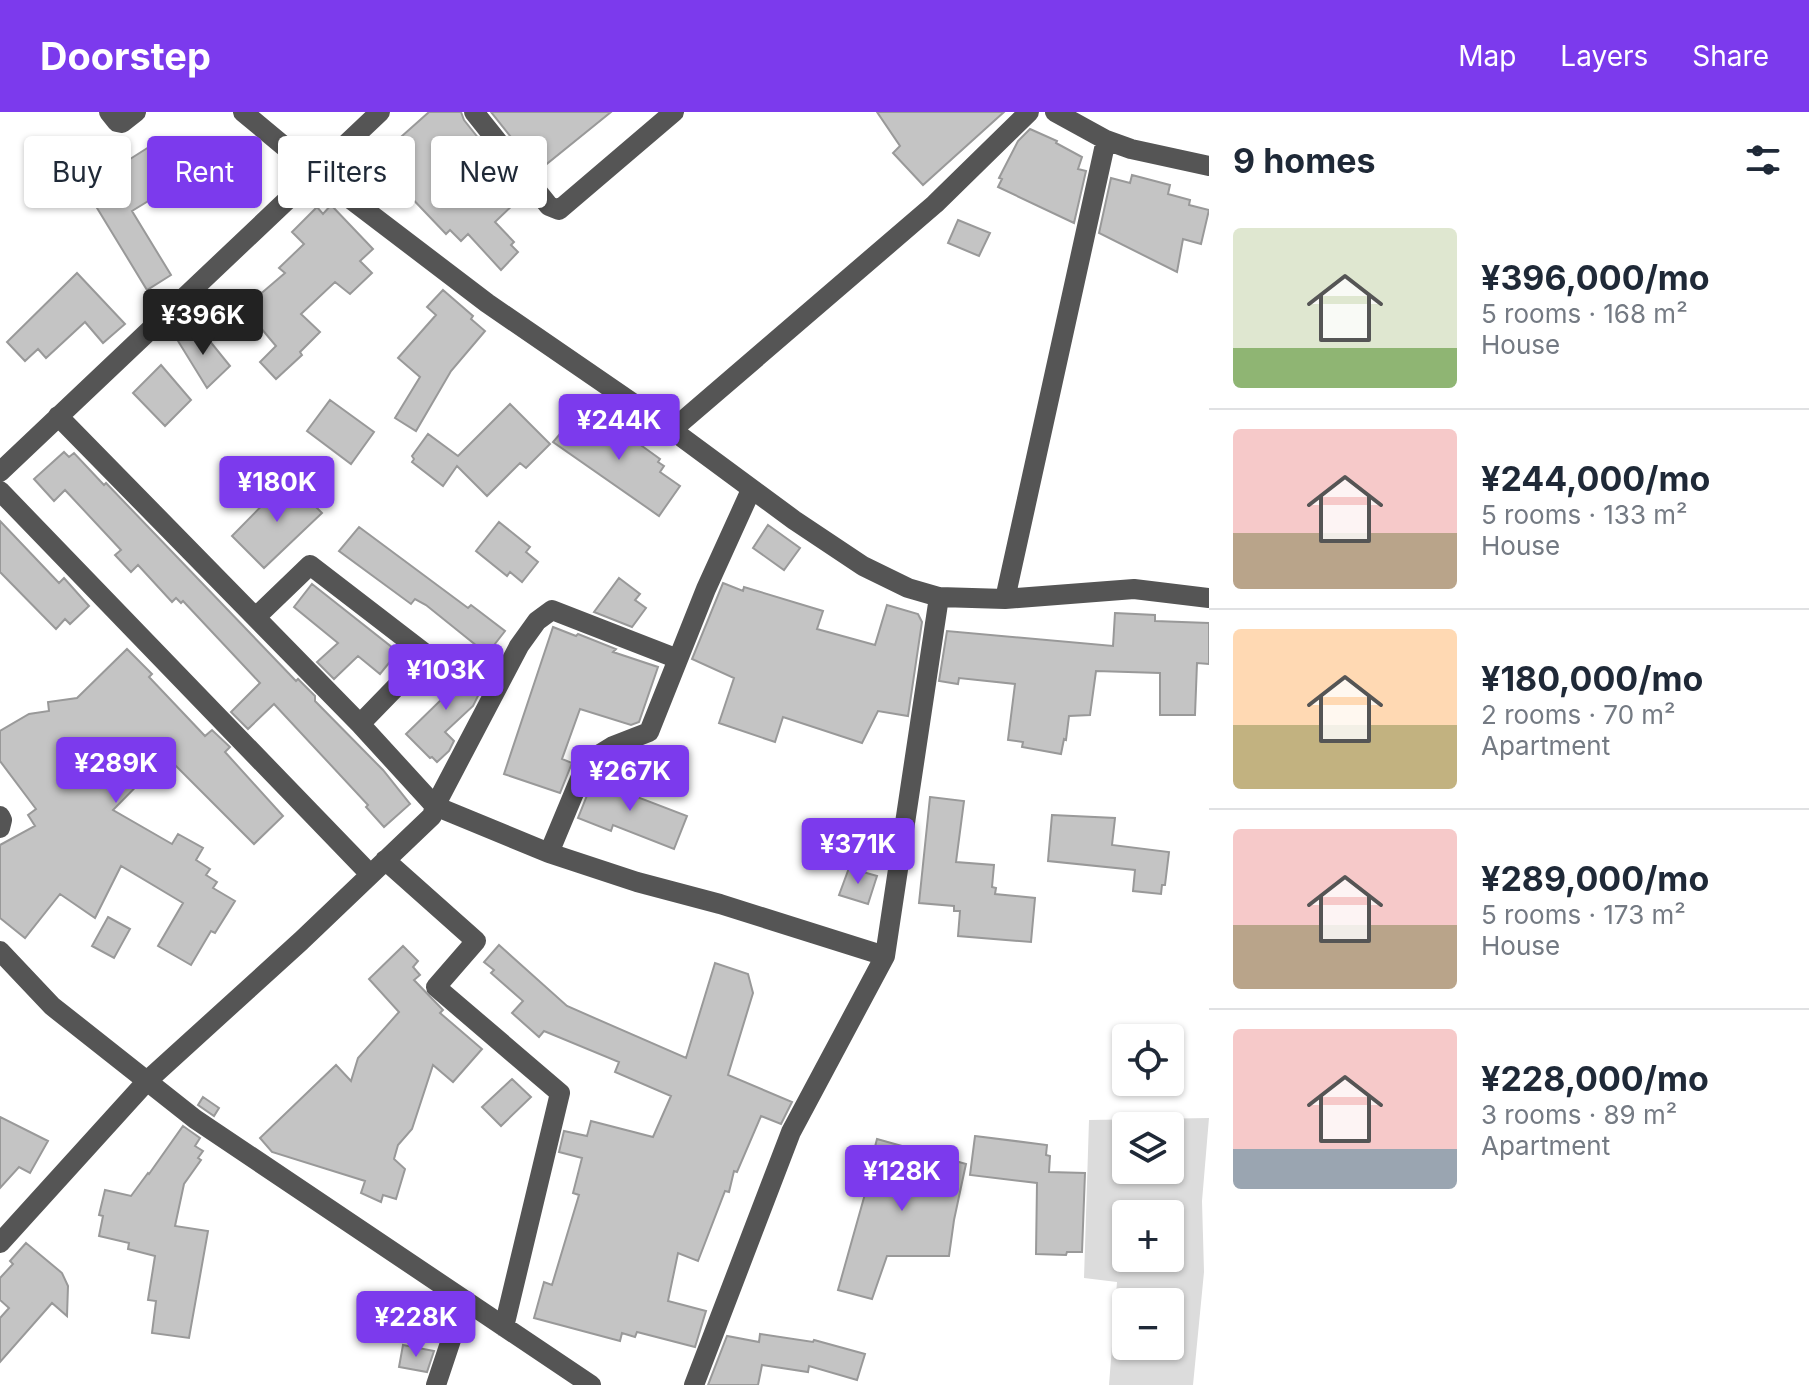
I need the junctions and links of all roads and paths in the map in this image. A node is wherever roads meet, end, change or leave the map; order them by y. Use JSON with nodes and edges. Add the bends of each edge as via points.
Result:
{"nodes":[{"id":1,"x":109,"y":112,"type":"edge"},
{"id":2,"x":136,"y":112,"type":"edge"},
{"id":3,"x":243,"y":112,"type":"edge"},
{"id":4,"x":380,"y":112,"type":"edge"},
{"id":5,"x":474,"y":112,"type":"edge"},
{"id":6,"x":674,"y":112,"type":"edge"},
{"id":7,"x":1029,"y":112,"type":"edge"},
{"id":8,"x":1055,"y":112,"type":"edge"},
{"id":9,"x":354,"y":136,"type":"edge"},
{"id":10,"x":1106,"y":140,"type":"junction"},
{"id":11,"x":278,"y":141,"type":"edge"},
{"id":12,"x":1209,"y":166,"type":"edge"},
{"id":13,"x":278,"y":207,"type":"edge"},
{"id":14,"x":362,"y":208,"type":"edge"},
{"id":15,"x":58,"y":416,"type":"junction"},
{"id":16,"x":672,"y":430,"type":"junction"},
{"id":17,"x":0,"y":472,"type":"edge"},
{"id":18,"x":751,"y":490,"type":"junction"},
{"id":19,"x":0,"y":491,"type":"edge"},
{"id":20,"x":939,"y":597,"type":"junction"},
{"id":21,"x":1209,"y":598,"type":"edge"},
{"id":22,"x":1005,"y":599,"type":"junction"},
{"id":23,"x":256,"y":617,"type":"junction"},
{"id":24,"x":678,"y":659,"type":"junction"},
{"id":25,"x":360,"y":724,"type":"junction"},
{"id":26,"x":435,"y":806,"type":"junction"},
{"id":27,"x":0,"y":816,"type":"edge"},
{"id":28,"x":0,"y":828,"type":"edge"},
{"id":29,"x":549,"y":853,"type":"junction"},
{"id":30,"x":377,"y":866,"type":"junction"},
{"id":31,"x":0,"y":951,"type":"edge"},
{"id":32,"x":885,"y":956,"type":"junction"},
{"id":33,"x":147,"y":1081,"type":"junction"},
{"id":34,"x":0,"y":1243,"type":"edge"},
{"id":35,"x":464,"y":1301,"type":"junction"},
{"id":36,"x":504,"y":1327,"type":"junction"},
{"id":37,"x":436,"y":1385,"type":"edge"},
{"id":38,"x":591,"y":1385,"type":"edge"},
{"id":39,"x":694,"y":1385,"type":"edge"}],
"edges":[{"from":1,"to":2,"type":"street","via":[[122,123]]},
{"from":3,"to":11,"type":"street"},
{"from":4,"to":9,"type":"street"},
{"from":5,"to":6,"type":"street","via":[[549,206],[559,210]]},
{"from":7,"to":16,"type":"street","via":[[935,204]]},
{"from":8,"to":10,"type":"street"},
{"from":10,"to":12,"type":"street"},
{"from":10,"to":22,"type":"street"},
{"from":13,"to":15,"type":"street"},
{"from":14,"to":16,"type":"street","via":[[487,303]]},
{"from":15,"to":17,"type":"street"},
{"from":15,"to":23,"type":"street"},
{"from":16,"to":18,"type":"street"},
{"from":18,"to":20,"type":"street","via":[[863,566]]},
{"from":18,"to":24,"type":"street"},
{"from":19,"to":30,"type":"street"},
{"from":20,"to":22,"type":"street"},
{"from":20,"to":32,"type":"street"},
{"from":21,"to":22,"type":"street","via":[[1134,589]]},
{"from":23,"to":25,"type":"street"},
{"from":23,"to":25,"type":"street","via":[[310,565],[427,655]]},
{"from":24,"to":26,"type":"street","via":[[552,610],[519,646]]},
{"from":24,"to":29,"type":"street","via":[[649,732],[587,762]]},
{"from":25,"to":26,"type":"street"},
{"from":26,"to":29,"type":"street"},
{"from":26,"to":30,"type":"street","via":[[432,816]]},
{"from":27,"to":28,"type":"street"},
{"from":29,"to":32,"type":"street"},
{"from":30,"to":33,"type":"street"},
{"from":30,"to":36,"type":"street","via":[[476,941],[436,987],[560,1093]]},
{"from":31,"to":33,"type":"street","via":[[52,1006]]},
{"from":32,"to":39,"type":"street","via":[[791,1132]]},
{"from":33,"to":34,"type":"street"},
{"from":33,"to":35,"type":"street"},
{"from":35,"to":36,"type":"street"},
{"from":35,"to":37,"type":"street"},
{"from":36,"to":38,"type":"street"}]}
